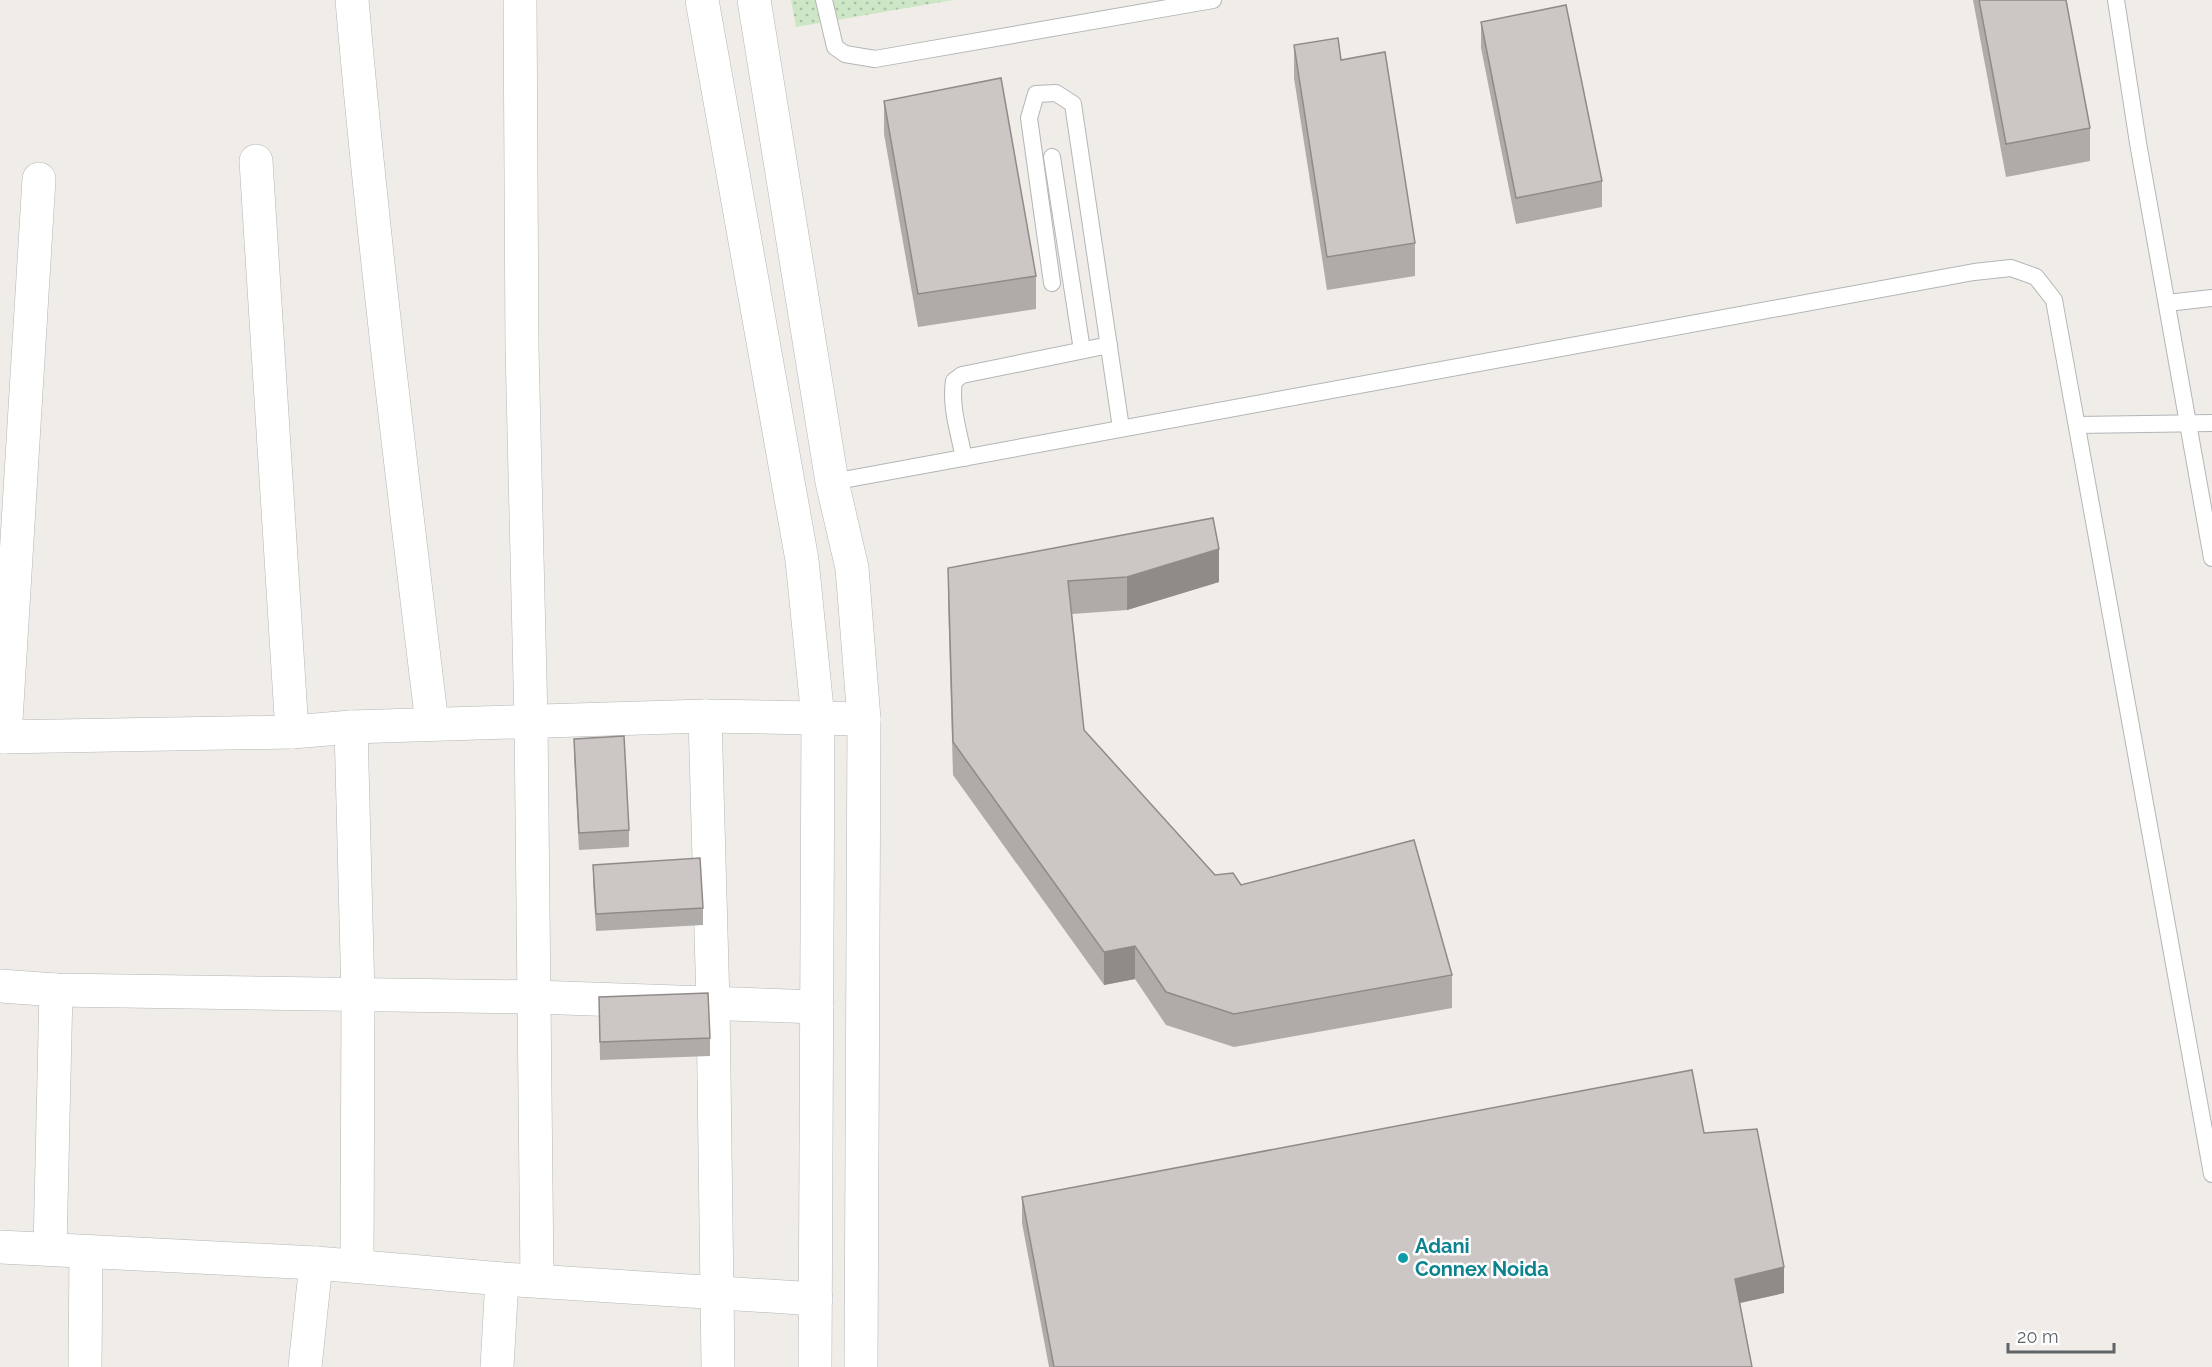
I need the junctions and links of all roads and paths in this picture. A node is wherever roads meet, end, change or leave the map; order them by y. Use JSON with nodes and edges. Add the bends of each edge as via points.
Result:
{"nodes":[{"id":1,"x":352,"y":0,"type":"edge"},
{"id":2,"x":520,"y":0,"type":"edge"},
{"id":3,"x":702,"y":0,"type":"edge"},
{"id":4,"x":754,"y":0,"type":"edge"},
{"id":5,"x":824,"y":0,"type":"edge"},
{"id":6,"x":1213,"y":0,"type":"edge"},
{"id":7,"x":2116,"y":0,"type":"edge"},
{"id":8,"x":1052,"y":158,"type":"dead end"},
{"id":9,"x":256,"y":161,"type":"dead end"},
{"id":10,"x":39,"y":179,"type":"dead end"},
{"id":11,"x":1052,"y":283,"type":"dead end"},
{"id":12,"x":2212,"y":298,"type":"edge"},
{"id":13,"x":2167,"y":303,"type":"junction"},
{"id":14,"x":1109,"y":345,"type":"junction"},
{"id":15,"x":1082,"y":350,"type":"junction"},
{"id":16,"x":2188,"y":423,"type":"junction"},
{"id":17,"x":2212,"y":423,"type":"edge"},
{"id":18,"x":2077,"y":425,"type":"junction"},
{"id":19,"x":1121,"y":428,"type":"junction"},
{"id":20,"x":964,"y":458,"type":"junction"},
{"id":21,"x":832,"y":482,"type":"junction"},
{"id":22,"x":2212,"y":558,"type":"edge"},
{"id":23,"x":705,"y":716,"type":"junction"},
{"id":24,"x":864,"y":718,"type":"junction"},
{"id":25,"x":818,"y":719,"type":"junction"},
{"id":26,"x":531,"y":722,"type":"junction"},
{"id":27,"x":432,"y":724,"type":"junction"},
{"id":28,"x":351,"y":727,"type":"junction"},
{"id":29,"x":292,"y":732,"type":"junction"},
{"id":30,"x":3,"y":737,"type":"edge"},
{"id":31,"x":0,"y":986,"type":"edge"},
{"id":32,"x":56,"y":990,"type":"junction"},
{"id":33,"x":358,"y":996,"type":"junction"},
{"id":34,"x":535,"y":997,"type":"junction"},
{"id":35,"x":713,"y":1004,"type":"junction"},
{"id":36,"x":817,"y":1007,"type":"junction"},
{"id":37,"x":2212,"y":1174,"type":"edge"},
{"id":38,"x":0,"y":1247,"type":"edge"},
{"id":39,"x":50,"y":1250,"type":"junction"},
{"id":40,"x":86,"y":1252,"type":"junction"},
{"id":41,"x":316,"y":1263,"type":"junction"},
{"id":42,"x":357,"y":1266,"type":"junction"},
{"id":43,"x":502,"y":1279,"type":"junction"},
{"id":44,"x":537,"y":1280,"type":"junction"},
{"id":45,"x":717,"y":1292,"type":"junction"},
{"id":46,"x":816,"y":1299,"type":"junction"},
{"id":47,"x":85,"y":1367,"type":"edge"},
{"id":48,"x":305,"y":1367,"type":"edge"},
{"id":49,"x":497,"y":1367,"type":"edge"},
{"id":50,"x":718,"y":1367,"type":"edge"},
{"id":51,"x":815,"y":1367,"type":"edge"},
{"id":52,"x":861,"y":1367,"type":"edge"}],
"edges":[{"from":1,"to":27,"type":"street","via":[[385,337]]},
{"from":2,"to":26,"type":"street","via":[[522,348]]},
{"from":3,"to":25,"type":"street","via":[[802,560]]},
{"from":4,"to":21,"type":"street"},
{"from":5,"to":6,"type":"lane","via":[[835,46],[845,54],[875,59]]},
{"from":7,"to":13,"type":"lane"},
{"from":8,"to":15,"type":"lane"},
{"from":9,"to":29,"type":"street"},
{"from":10,"to":30,"type":"street"},
{"from":11,"to":14,"type":"lane","via":[[1029,117],[1036,94],[1056,93],[1072,104]]},
{"from":12,"to":13,"type":"lane"},
{"from":13,"to":16,"type":"lane"},
{"from":14,"to":15,"type":"lane"},
{"from":14,"to":19,"type":"lane"},
{"from":15,"to":20,"type":"lane","via":[[962,375],[954,381],[956,422]]},
{"from":16,"to":17,"type":"lane"},
{"from":16,"to":18,"type":"lane"},
{"from":16,"to":22,"type":"lane"},
{"from":18,"to":19,"type":"lane","via":[[2055,300],[2036,277],[2011,268]]},
{"from":18,"to":37,"type":"lane"},
{"from":19,"to":20,"type":"lane"},
{"from":20,"to":21,"type":"lane"},
{"from":21,"to":24,"type":"street","via":[[852,568]]},
{"from":23,"to":25,"type":"street"},
{"from":23,"to":26,"type":"street"},
{"from":23,"to":35,"type":"street"},
{"from":24,"to":25,"type":"street"},
{"from":24,"to":52,"type":"street"},
{"from":25,"to":36,"type":"street"},
{"from":26,"to":27,"type":"street"},
{"from":26,"to":34,"type":"street"},
{"from":27,"to":28,"type":"street"},
{"from":28,"to":29,"type":"street"},
{"from":28,"to":33,"type":"street"},
{"from":29,"to":30,"type":"street"},
{"from":31,"to":32,"type":"street"},
{"from":32,"to":33,"type":"street"},
{"from":32,"to":39,"type":"street"},
{"from":33,"to":34,"type":"street"},
{"from":33,"to":42,"type":"street"},
{"from":34,"to":35,"type":"street"},
{"from":34,"to":44,"type":"street"},
{"from":35,"to":36,"type":"street"},
{"from":35,"to":45,"type":"street"},
{"from":36,"to":46,"type":"street"},
{"from":38,"to":39,"type":"street"},
{"from":39,"to":40,"type":"street"},
{"from":40,"to":41,"type":"street"},
{"from":40,"to":47,"type":"street"},
{"from":41,"to":42,"type":"street"},
{"from":41,"to":48,"type":"street"},
{"from":42,"to":43,"type":"street"},
{"from":43,"to":44,"type":"street"},
{"from":43,"to":49,"type":"street"},
{"from":44,"to":45,"type":"street"},
{"from":45,"to":46,"type":"street"},
{"from":45,"to":50,"type":"street"},
{"from":46,"to":51,"type":"street"}]}
